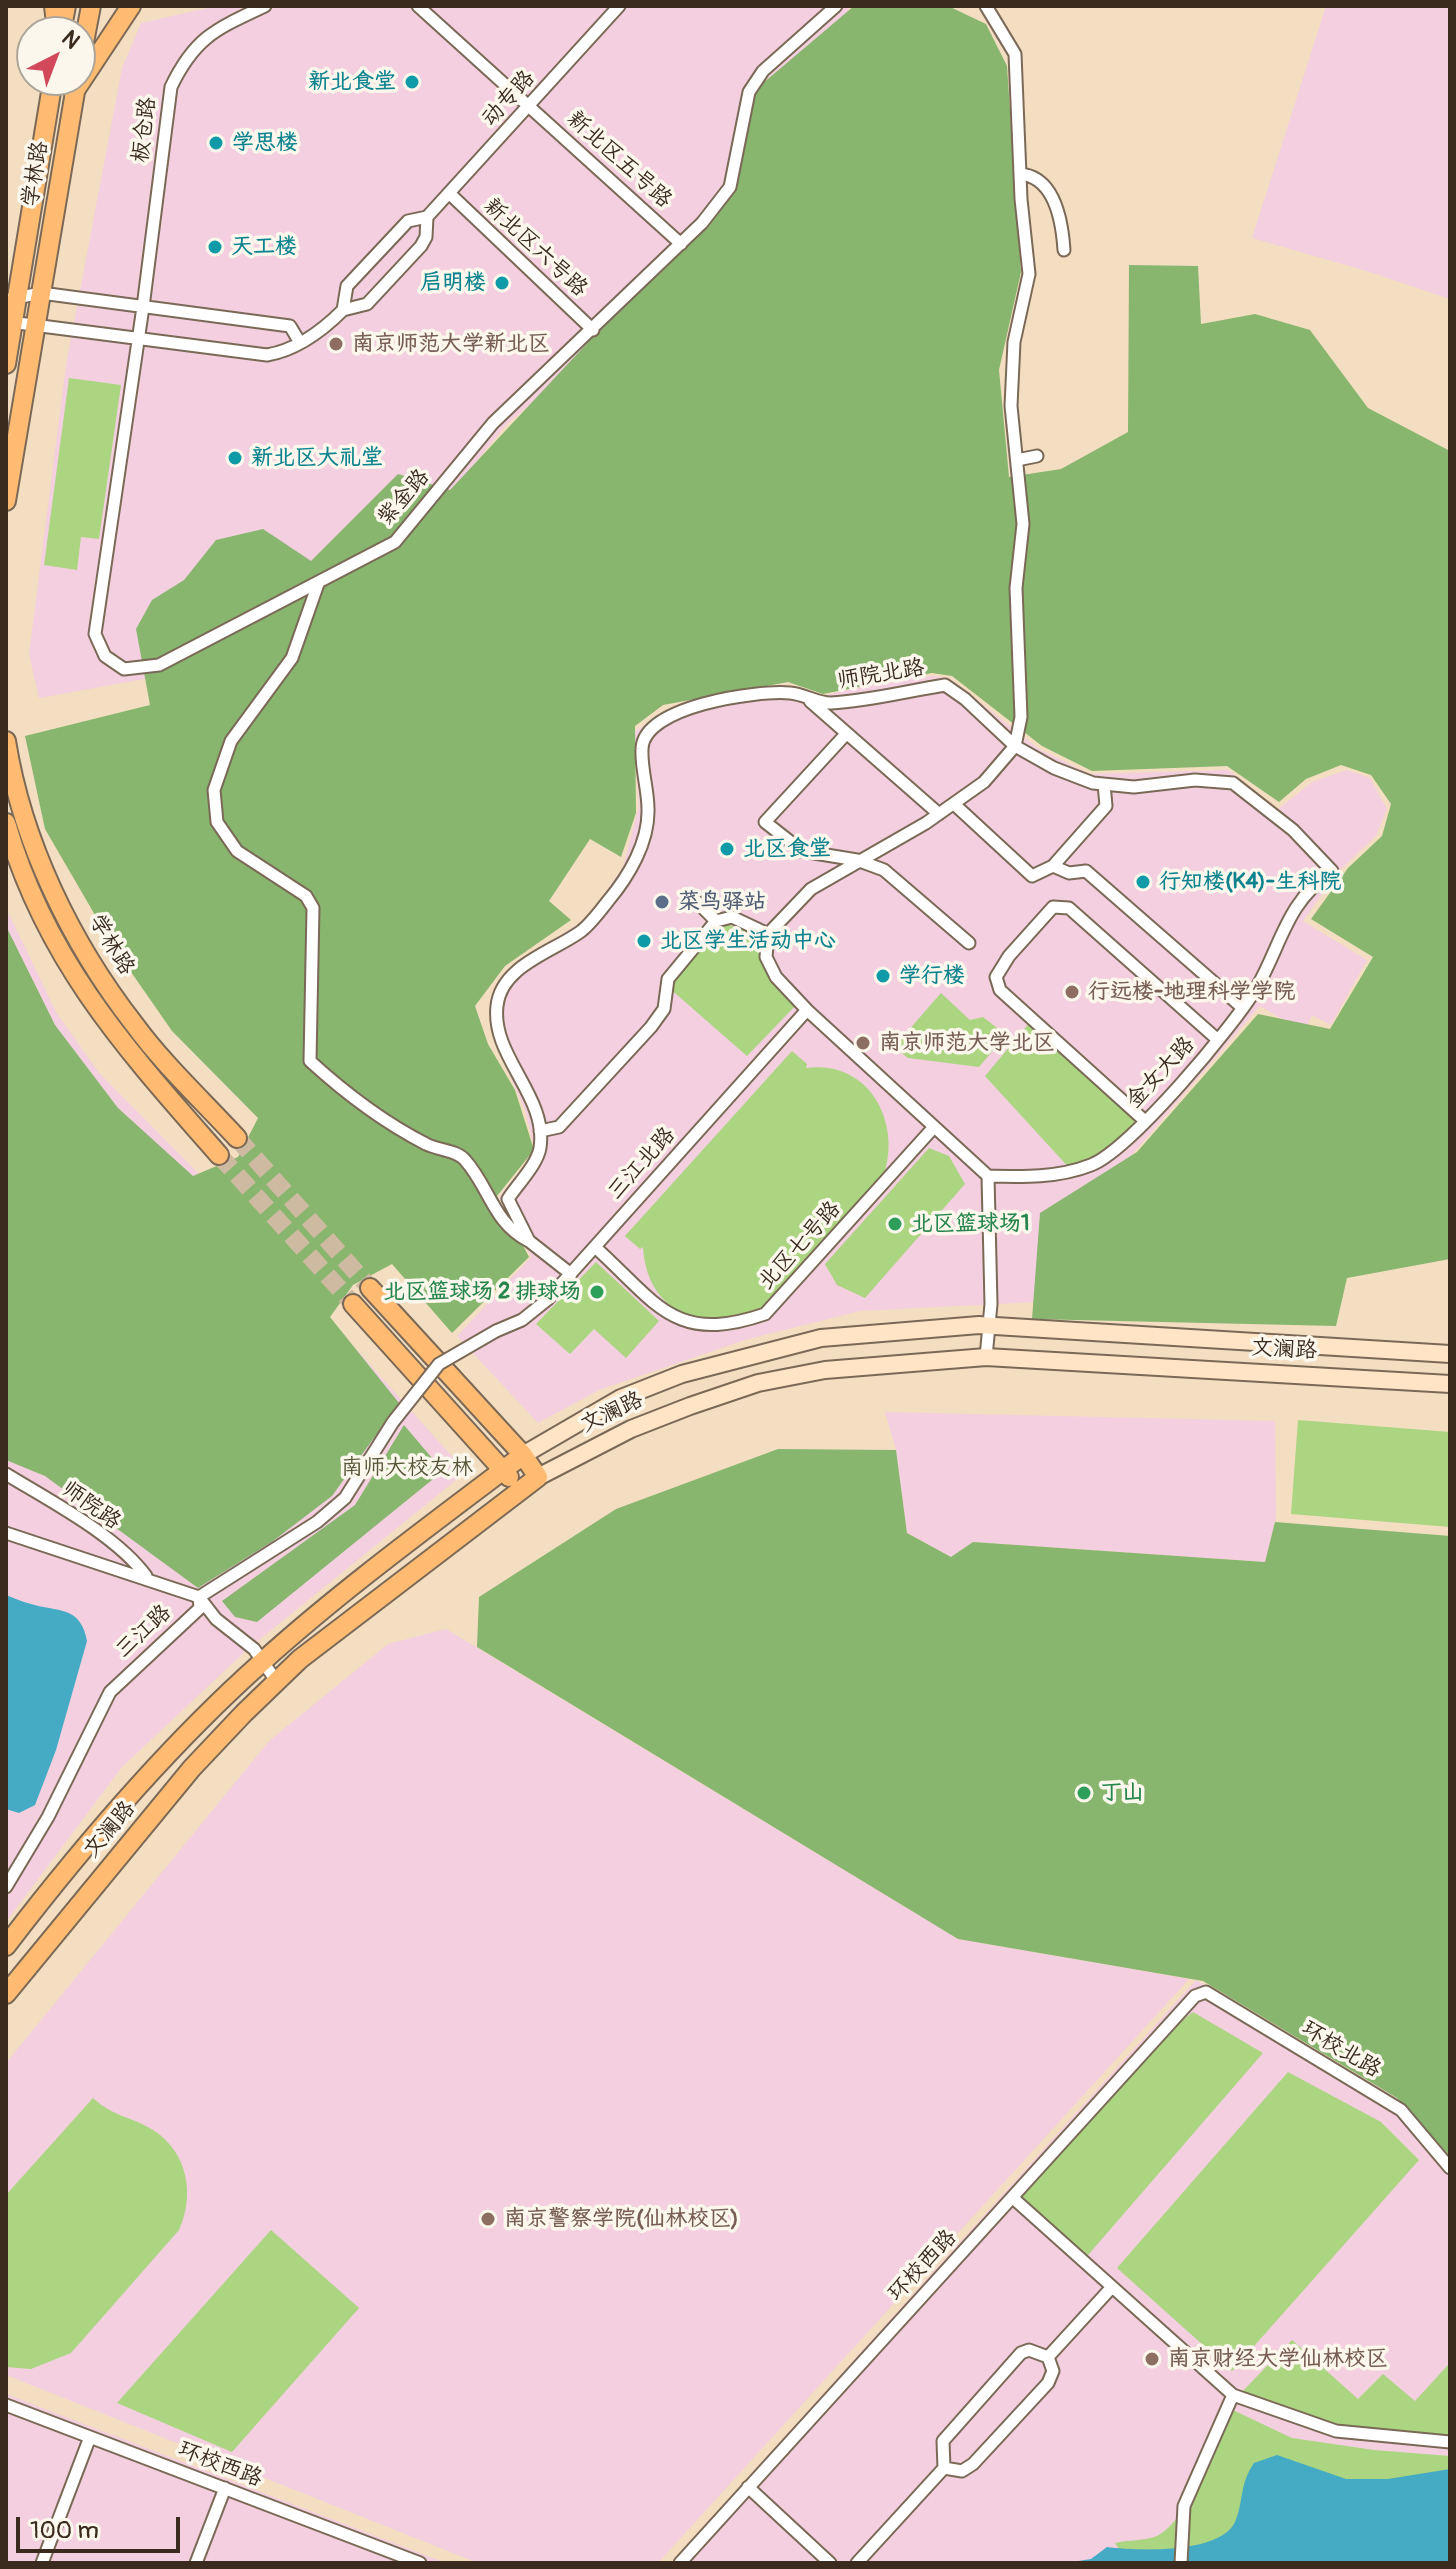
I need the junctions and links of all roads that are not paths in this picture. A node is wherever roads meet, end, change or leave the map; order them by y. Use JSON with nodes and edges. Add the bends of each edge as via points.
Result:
{"nodes":[{"id":1,"x":131,"y":6,"type":"edge"},
{"id":2,"x":265,"y":6,"type":"edge"},
{"id":3,"x":418,"y":6,"type":"edge"},
{"id":4,"x":619,"y":6,"type":"edge"},
{"id":5,"x":836,"y":6,"type":"edge"},
{"id":6,"x":986,"y":6,"type":"edge"},
{"id":7,"x":96,"y":57,"type":"edge"},
{"id":8,"x":50,"y":96,"type":"edge"},
{"id":9,"x":74,"y":96,"type":"edge"},
{"id":10,"x":530,"y":106,"type":"junction"},
{"id":11,"x":1020,"y":174,"type":"junction"},
{"id":12,"x":450,"y":194,"type":"junction"},
{"id":13,"x":427,"y":217,"type":"junction"},
{"id":14,"x":681,"y":244,"type":"junction"},
{"id":15,"x":1064,"y":250,"type":"dead end"},
{"id":16,"x":41,"y":293,"type":"junction"},
{"id":17,"x":10,"y":300,"type":"edge"},
{"id":18,"x":143,"y":307,"type":"junction"},
{"id":19,"x":343,"y":310,"type":"junction"},
{"id":20,"x":9,"y":322,"type":"edge"},
{"id":21,"x":37,"y":323,"type":"junction"},
{"id":22,"x":593,"y":330,"type":"junction"},
{"id":23,"x":139,"y":337,"type":"junction"},
{"id":24,"x":299,"y":341,"type":"junction"},
{"id":25,"x":6,"y":364,"type":"edge"},
{"id":26,"x":1037,"y":456,"type":"dead end"},
{"id":27,"x":1017,"y":460,"type":"junction"},
{"id":28,"x":6,"y":501,"type":"edge"},
{"id":29,"x":318,"y":584,"type":"junction"},
{"id":30,"x":803,"y":696,"type":"junction"},
{"id":31,"x":846,"y":734,"type":"junction"},
{"id":32,"x":6,"y":741,"type":"edge"},
{"id":33,"x":1015,"y":746,"type":"junction"},
{"id":34,"x":1104,"y":784,"type":"junction"},
{"id":35,"x":954,"y":804,"type":"junction"},
{"id":36,"x":939,"y":814,"type":"junction"},
{"id":37,"x":6,"y":823,"type":"edge"},
{"id":38,"x":857,"y":860,"type":"junction"},
{"id":39,"x":1053,"y":866,"type":"junction"},
{"id":40,"x":1332,"y":871,"type":"joint"},
{"id":41,"x":695,"y":900,"type":"dead end"},
{"id":42,"x":716,"y":921,"type":"junction"},
{"id":43,"x":768,"y":934,"type":"junction"},
{"id":44,"x":969,"y":943,"type":"dead end"},
{"id":45,"x":1243,"y":1008,"type":"junction"},
{"id":46,"x":807,"y":1010,"type":"junction"},
{"id":47,"x":1218,"y":1040,"type":"junction"},
{"id":48,"x":1145,"y":1121,"type":"junction"},
{"id":49,"x":934,"y":1127,"type":"junction"},
{"id":50,"x":540,"y":1131,"type":"junction"},
{"id":51,"x":237,"y":1138,"type":"tunnel mouth"},
{"id":52,"x":219,"y":1155,"type":"tunnel mouth"},
{"id":53,"x":988,"y":1176,"type":"junction"},
{"id":54,"x":529,"y":1241,"type":"junction"},
{"id":55,"x":595,"y":1247,"type":"junction"},
{"id":56,"x":571,"y":1274,"type":"junction"},
{"id":57,"x":370,"y":1288,"type":"tunnel mouth"},
{"id":58,"x":353,"y":1304,"type":"tunnel mouth"},
{"id":59,"x":987,"y":1326,"type":"junction"},
{"id":60,"x":1450,"y":1354,"type":"edge"},
{"id":61,"x":986,"y":1357,"type":"junction"},
{"id":62,"x":439,"y":1364,"type":"junction"},
{"id":63,"x":423,"y":1381,"type":"junction"},
{"id":64,"x":1450,"y":1384,"type":"edge"},
{"id":65,"x":523,"y":1455,"type":"junction"},
{"id":66,"x":504,"y":1470,"type":"junction"},
{"id":67,"x":6,"y":1474,"type":"edge"},
{"id":68,"x":538,"y":1477,"type":"junction"},
{"id":69,"x":518,"y":1489,"type":"junction"},
{"id":70,"x":6,"y":1533,"type":"edge"},
{"id":71,"x":146,"y":1577,"type":"junction"},
{"id":72,"x":199,"y":1597,"type":"junction"},
{"id":73,"x":261,"y":1663,"type":"junction"},
{"id":74,"x":277,"y":1682,"type":"junction"},
{"id":75,"x":6,"y":1887,"type":"edge"},
{"id":76,"x":6,"y":1946,"type":"edge"},
{"id":77,"x":6,"y":1994,"type":"edge"},
{"id":78,"x":1195,"y":1996,"type":"joint"},
{"id":79,"x":1450,"y":2168,"type":"edge"},
{"id":80,"x":1013,"y":2198,"type":"junction"},
{"id":81,"x":1112,"y":2287,"type":"junction"},
{"id":82,"x":1048,"y":2357,"type":"junction"},
{"id":83,"x":1233,"y":2395,"type":"junction"},
{"id":84,"x":6,"y":2405,"type":"edge"},
{"id":85,"x":90,"y":2437,"type":"junction"},
{"id":86,"x":1450,"y":2442,"type":"edge"},
{"id":87,"x":944,"y":2468,"type":"junction"},
{"id":88,"x":748,"y":2487,"type":"junction"},
{"id":89,"x":225,"y":2488,"type":"junction"},
{"id":90,"x":411,"y":2562,"type":"edge"},
{"id":91,"x":42,"y":2563,"type":"edge"},
{"id":92,"x":196,"y":2563,"type":"edge"},
{"id":93,"x":680,"y":2563,"type":"edge"},
{"id":94,"x":830,"y":2563,"type":"edge"},
{"id":95,"x":857,"y":2563,"type":"edge"},
{"id":96,"x":1181,"y":2563,"type":"edge"}],
"edges":[{"from":1,"to":7,"type":"main road"},
{"from":2,"to":18,"type":"street","name":"板仓路","via":[[203,38],[186,55],[171,87]]},
{"from":3,"to":10,"type":"street","name":"新北区五号路"},
{"from":4,"to":10,"type":"street","name":"动专路"},
{"from":5,"to":14,"type":"street","name":"紫金路","via":[[763,71],[749,92],[730,187]]},
{"from":6,"to":11,"type":"street","via":[[1015,54]]},
{"from":8,"to":17,"type":"main road","name":"学林路"},
{"from":9,"to":16,"type":"main road","name":"学林路"},
{"from":10,"to":12,"type":"street","name":"动专路"},
{"from":10,"to":14,"type":"street","name":"新北区五号路"},
{"from":11,"to":15,"type":"street","via":[[1034,175],[1047,187],[1062,223]]},
{"from":11,"to":27,"type":"street","via":[[1029,274],[1014,342],[1011,406]]},
{"from":12,"to":13,"type":"street","name":"动专路"},
{"from":12,"to":22,"type":"street","name":"新北区六号路"},
{"from":13,"to":19,"type":"street","via":[[408,221],[347,286]]},
{"from":13,"to":19,"type":"street","via":[[421,246],[367,304]]},
{"from":14,"to":22,"type":"street","name":"紫金路"},
{"from":16,"to":17,"type":"street"},
{"from":16,"to":18,"type":"street"},
{"from":16,"to":21,"type":"main road","name":"学林路"},
{"from":17,"to":20,"type":"main road","name":"学林路"},
{"from":18,"to":23,"type":"street","name":"紫金路"},
{"from":18,"to":24,"type":"street","via":[[290,326]]},
{"from":19,"to":24,"type":"street","via":[[321,331]]},
{"from":20,"to":21,"type":"street"},
{"from":20,"to":25,"type":"main road","name":"学林路"},
{"from":21,"to":23,"type":"street"},
{"from":21,"to":28,"type":"main road","name":"学林路"},
{"from":22,"to":29,"type":"street","name":"紫金路","via":[[493,423],[395,542]]},
{"from":23,"to":24,"type":"street","via":[[267,355],[289,352]]},
{"from":23,"to":29,"type":"street","name":"紫金路","via":[[95,634],[105,656],[124,669],[159,665]]},
{"from":26,"to":27,"type":"street"},
{"from":27,"to":33,"type":"street","via":[[1023,524],[1016,588],[1021,717]]},
{"from":29,"to":54,"type":"street","via":[[292,658],[231,741],[214,790],[217,822],[237,851],[306,896],[313,908],[310,1061],[383,1118],[428,1145],[464,1157],[509,1231]]},
{"from":30,"to":31,"type":"street"},
{"from":30,"to":33,"type":"street","name":"师院北路","via":[[828,703],[945,685]]},
{"from":30,"to":50,"type":"street","name":"师院北路","via":[[760,693],[711,702],[649,729],[642,745],[649,811],[642,849],[610,899],[581,931],[512,974],[496,1005],[501,1045],[530,1099]]},
{"from":31,"to":36,"type":"street"},
{"from":31,"to":38,"type":"street","via":[[765,822],[802,851]]},
{"from":32,"to":51,"type":"main road","name":"学林路","via":[[30,832],[62,910],[95,971],[135,1026]]},
{"from":33,"to":34,"type":"street","name":"师院北路","via":[[1054,768]]},
{"from":33,"to":35,"type":"street","via":[[984,782]]},
{"from":34,"to":39,"type":"street","via":[[1106,806]]},
{"from":34,"to":40,"type":"street","name":"师院北路","via":[[1233,783],[1293,830]]},
{"from":35,"to":36,"type":"street"},
{"from":35,"to":39,"type":"street","via":[[1032,876]]},
{"from":36,"to":38,"type":"street"},
{"from":37,"to":52,"type":"main road","via":[[42,919],[77,983],[117,1039]]},
{"from":38,"to":43,"type":"street","via":[[811,889]]},
{"from":38,"to":44,"type":"street","via":[[884,870]]},
{"from":39,"to":45,"type":"street","via":[[1069,873],[1086,871]]},
{"from":40,"to":45,"type":"street","name":"金女大路","via":[[1310,889],[1285,923]]},
{"from":41,"to":42,"type":"street"},
{"from":42,"to":43,"type":"street","via":[[732,917]]},
{"from":42,"to":50,"type":"street","via":[[668,979],[664,1009],[651,1027],[559,1127]]},
{"from":43,"to":46,"type":"street","via":[[766,957],[776,977]]},
{"from":45,"to":47,"type":"street","name":"金女大路"},
{"from":46,"to":49,"type":"street"},
{"from":46,"to":55,"type":"street","name":"三江北路"},
{"from":47,"to":48,"type":"street","name":"金女大路"},
{"from":47,"to":48,"type":"street","via":[[1069,908],[1053,907],[1017,946],[996,977],[1000,990]]},
{"from":48,"to":53,"type":"street","name":"金女大路","via":[[1116,1151],[1093,1164],[1034,1177]]},
{"from":49,"to":53,"type":"street"},
{"from":49,"to":55,"type":"street","name":"北区七号路","via":[[765,1314],[702,1327],[677,1320]]},
{"from":50,"to":54,"type":"street","via":[[539,1151],[508,1199]]},
{"from":53,"to":59,"type":"street"},
{"from":54,"to":56,"type":"street"},
{"from":55,"to":56,"type":"street","name":"三江北路"},
{"from":56,"to":62,"type":"street","name":"三江北路","bridge":true,"via":[[522,1320]]},
{"from":57,"to":62,"type":"main road"},
{"from":58,"to":63,"type":"main road"},
{"from":59,"to":60,"type":"main road","name":"文澜路"},
{"from":59,"to":61,"type":"street"},
{"from":59,"to":65,"type":"main road","name":"文澜路","via":[[821,1338],[750,1355],[621,1398]]},
{"from":61,"to":64,"type":"main road","name":"文澜路"},
{"from":61,"to":68,"type":"main road","name":"文澜路","via":[[825,1370],[758,1383],[631,1429]]},
{"from":62,"to":63,"type":"street","name":"三江路","bridge":true},
{"from":62,"to":65,"type":"main road"},
{"from":63,"to":66,"type":"main road"},
{"from":63,"to":72,"type":"street","name":"三江路","bridge":true,"via":[[335,1506]]},
{"from":65,"to":66,"type":"main road","name":"文澜路"},
{"from":65,"to":68,"type":"main road"},
{"from":66,"to":69,"type":"main road"},
{"from":66,"to":73,"type":"main road","name":"文澜路","via":[[325,1607]]},
{"from":67,"to":71,"type":"street","name":"师院路","via":[[136,1562]]},
{"from":68,"to":69,"type":"main road","name":"文澜路"},
{"from":69,"to":74,"type":"main road","name":"文澜路"},
{"from":70,"to":71,"type":"street","name":"师院路"},
{"from":71,"to":72,"type":"street","name":"师院路"},
{"from":72,"to":73,"type":"street","name":"师院路","via":[[216,1619],[254,1649]]},
{"from":72,"to":75,"type":"street","name":"三江路","via":[[200,1608],[110,1692],[48,1817]]},
{"from":73,"to":74,"type":"street","name":"师院路"},
{"from":73,"to":76,"type":"main road","name":"文澜路","via":[[174,1747]]},
{"from":74,"to":77,"type":"main road","name":"文澜路","via":[[192,1768]]},
{"from":78,"to":79,"type":"street","name":"环校北路","via":[[1206,1992],[1401,2110]]},
{"from":78,"to":80,"type":"street","name":"环校西路"},
{"from":80,"to":81,"type":"street"},
{"from":80,"to":88,"type":"street","name":"环校西路"},
{"from":81,"to":82,"type":"street"},
{"from":81,"to":83,"type":"street"},
{"from":82,"to":87,"type":"street","via":[[1053,2377],[973,2464],[962,2471]]},
{"from":82,"to":87,"type":"street","via":[[1029,2350],[1021,2353],[978,2398],[943,2441]]},
{"from":83,"to":86,"type":"street","via":[[1336,2431]]},
{"from":83,"to":96,"type":"street","via":[[1184,2506]]},
{"from":84,"to":85,"type":"street","name":"环校西路"},
{"from":85,"to":89,"type":"street","name":"环校西路"},
{"from":85,"to":91,"type":"street"},
{"from":87,"to":95,"type":"street"},
{"from":88,"to":93,"type":"street","name":"环校西路"},
{"from":88,"to":94,"type":"street"},
{"from":89,"to":90,"type":"street","name":"环校西路"},
{"from":89,"to":92,"type":"street"}]}
